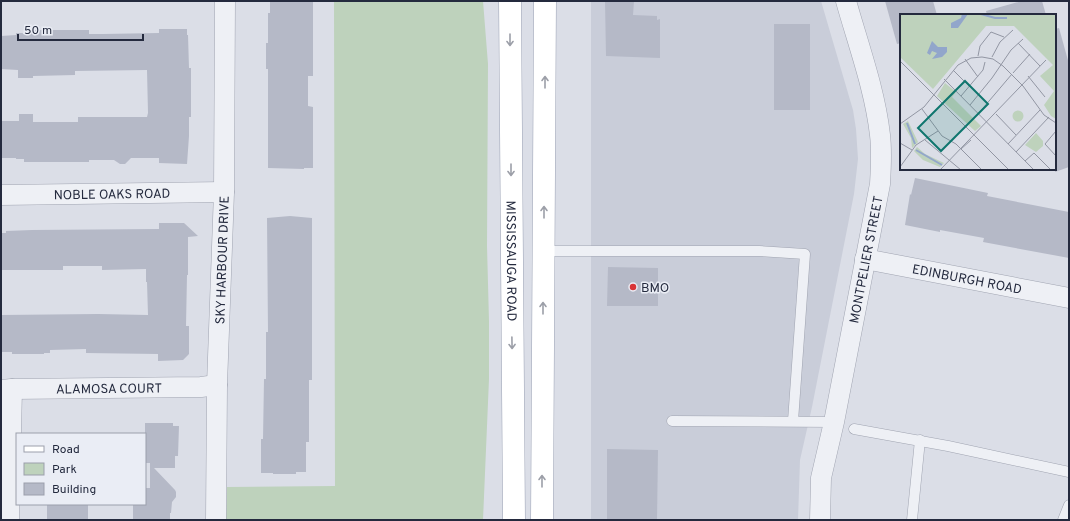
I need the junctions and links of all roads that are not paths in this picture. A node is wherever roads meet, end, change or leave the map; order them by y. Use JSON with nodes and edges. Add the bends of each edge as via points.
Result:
{"nodes":[{"id":1,"x":225,"y":1,"type":"edge"},
{"id":2,"x":510,"y":1,"type":"edge"},
{"id":3,"x":545,"y":1,"type":"edge"},
{"id":4,"x":846,"y":1,"type":"edge"},
{"id":5,"x":224,"y":192,"type":"junction"},
{"id":6,"x":1,"y":195,"type":"edge"},
{"id":7,"x":544,"y":251,"type":"junction"},
{"id":8,"x":865,"y":259,"type":"junction"},
{"id":9,"x":1069,"y":298,"type":"edge"},
{"id":10,"x":217,"y":385,"type":"junction"},
{"id":11,"x":7,"y":390,"type":"edge"},
{"id":12,"x":672,"y":421,"type":"dead end"},
{"id":13,"x":793,"y":421,"type":"junction"},
{"id":14,"x":834,"y":422,"type":"junction"},
{"id":15,"x":854,"y":429,"type":"dead end"},
{"id":16,"x":920,"y":440,"type":"junction"},
{"id":17,"x":1069,"y":472,"type":"edge"},
{"id":18,"x":1069,"y":505,"type":"edge"},
{"id":19,"x":9,"y":520,"type":"edge"},
{"id":20,"x":216,"y":520,"type":"edge"},
{"id":21,"x":514,"y":520,"type":"edge"},
{"id":22,"x":542,"y":520,"type":"edge"},
{"id":23,"x":820,"y":520,"type":"edge"},
{"id":24,"x":912,"y":520,"type":"edge"},
{"id":25,"x":1063,"y":520,"type":"edge"}],
"edges":[{"from":1,"to":5,"type":"street","name":"SKY HARBOUR DRIVE"},
{"from":2,"to":21,"type":"main road","name":"MISSISSAUGA ROAD","one_way":true},
{"from":7,"to":3,"type":"main road","one_way":true},
{"from":4,"to":8,"type":"street","name":"MONTPELIER STREET","via":[[874,100],[882,153],[880,184]]},
{"from":5,"to":6,"type":"street","name":"NOBLE OAKS ROAD"},
{"from":5,"to":10,"type":"street","name":"SKY HARBOUR DRIVE"},
{"from":7,"to":13,"type":"lane","via":[[752,251],[805,254]]},
{"from":22,"to":7,"type":"main road","one_way":true},
{"from":8,"to":9,"type":"street","name":"EDINBURGH ROAD"},
{"from":8,"to":14,"type":"street","name":"MONTPELIER STREET"},
{"from":10,"to":11,"type":"street","name":"ALAMOSA COURT"},
{"from":10,"to":20,"type":"street","name":"SKY HARBOUR DRIVE"},
{"from":11,"to":19,"type":"street"},
{"from":12,"to":13,"type":"lane"},
{"from":13,"to":14,"type":"lane"},
{"from":14,"to":23,"type":"street","name":"MONTPELIER STREET","via":[[821,478]]},
{"from":15,"to":16,"type":"lane"},
{"from":16,"to":17,"type":"lane"},
{"from":16,"to":24,"type":"lane"},
{"from":18,"to":25,"type":"lane"}]}
